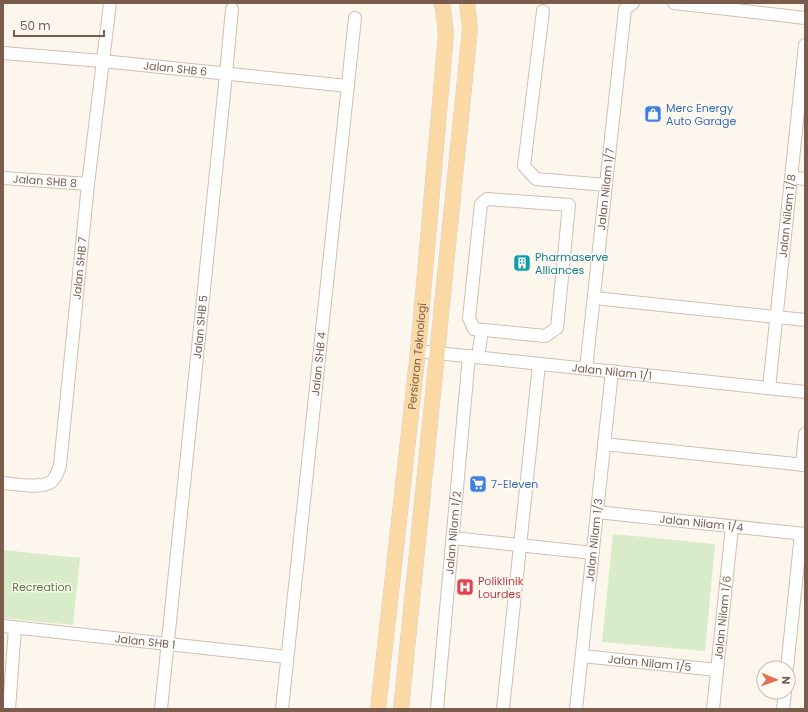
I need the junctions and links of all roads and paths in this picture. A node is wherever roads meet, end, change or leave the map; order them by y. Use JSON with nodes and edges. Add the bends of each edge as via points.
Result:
{"nodes":[{"id":1,"x":110,"y":3,"type":"edge"},
{"id":2,"x":441,"y":3,"type":"edge"},
{"id":3,"x":466,"y":3,"type":"edge"},
{"id":4,"x":674,"y":3,"type":"edge"},
{"id":5,"x":629,"y":6,"type":"edge"},
{"id":6,"x":232,"y":9,"type":"dead end"},
{"id":7,"x":544,"y":10,"type":"dead end"},
{"id":8,"x":355,"y":18,"type":"dead end"},
{"id":9,"x":805,"y":18,"type":"edge"},
{"id":10,"x":805,"y":45,"type":"edge"},
{"id":11,"x":3,"y":53,"type":"edge"},
{"id":12,"x":102,"y":61,"type":"junction"},
{"id":13,"x":226,"y":74,"type":"junction"},
{"id":14,"x":348,"y":86,"type":"junction"},
{"id":15,"x":791,"y":177,"type":"junction"},
{"id":16,"x":3,"y":178,"type":"edge"},
{"id":17,"x":805,"y":179,"type":"edge"},
{"id":18,"x":88,"y":184,"type":"junction"},
{"id":19,"x":606,"y":185,"type":"junction"},
{"id":20,"x":594,"y":298,"type":"junction"},
{"id":21,"x":776,"y":317,"type":"junction"},
{"id":22,"x":805,"y":320,"type":"edge"},
{"id":23,"x":482,"y":330,"type":"junction"},
{"id":24,"x":418,"y":351,"type":"junction"},
{"id":25,"x":438,"y":353,"type":"junction"},
{"id":26,"x":474,"y":357,"type":"junction"},
{"id":27,"x":540,"y":364,"type":"junction"},
{"id":28,"x":586,"y":369,"type":"junction"},
{"id":29,"x":612,"y":371,"type":"junction"},
{"id":30,"x":769,"y":388,"type":"junction"},
{"id":31,"x":805,"y":392,"type":"edge"},
{"id":32,"x":805,"y":434,"type":"edge"},
{"id":33,"x":604,"y":444,"type":"junction"},
{"id":34,"x":803,"y":465,"type":"edge"},
{"id":35,"x":3,"y":483,"type":"edge"},
{"id":36,"x":597,"y":512,"type":"junction"},
{"id":37,"x":732,"y":527,"type":"junction"},
{"id":38,"x":803,"y":534,"type":"edge"},
{"id":39,"x":453,"y":538,"type":"junction"},
{"id":40,"x":520,"y":545,"type":"junction"},
{"id":41,"x":593,"y":553,"type":"junction"},
{"id":42,"x":3,"y":626,"type":"edge"},
{"id":43,"x":16,"y":628,"type":"junction"},
{"id":44,"x":168,"y":644,"type":"junction"},
{"id":45,"x":287,"y":656,"type":"junction"},
{"id":46,"x":582,"y":656,"type":"junction"},
{"id":47,"x":788,"y":660,"type":"edge"},
{"id":48,"x":717,"y":670,"type":"junction"},
{"id":49,"x":7,"y":678,"type":"edge"},
{"id":50,"x":9,"y":709,"type":"edge"},
{"id":51,"x":161,"y":709,"type":"edge"},
{"id":52,"x":282,"y":709,"type":"edge"},
{"id":53,"x":378,"y":709,"type":"edge"},
{"id":54,"x":401,"y":709,"type":"edge"},
{"id":55,"x":437,"y":709,"type":"edge"},
{"id":56,"x":503,"y":709,"type":"edge"},
{"id":57,"x":576,"y":709,"type":"edge"},
{"id":58,"x":713,"y":709,"type":"edge"}],
"edges":[{"from":1,"to":12,"type":"street","name":"Jalan SHB 7"},
{"from":2,"to":24,"type":"main road","name":"Persiaran Teknologi","via":[[446,34]]},
{"from":3,"to":25,"type":"main road","name":"Persiaran Teknologi","via":[[470,29]]},
{"from":4,"to":9,"type":"street"},
{"from":5,"to":19,"type":"street","name":"Jalan Nilam 1/7"},
{"from":6,"to":13,"type":"street","name":"Jalan SHB 5"},
{"from":7,"to":19,"type":"street","via":[[524,166],[536,179]]},
{"from":8,"to":14,"type":"street","name":"Jalan SHB 4"},
{"from":10,"to":15,"type":"street","name":"Jalan Nilam 1/8"},
{"from":11,"to":12,"type":"street","name":"Jalan SHB 6"},
{"from":12,"to":13,"type":"street","name":"Jalan SHB 6"},
{"from":12,"to":18,"type":"street","name":"Jalan SHB 7"},
{"from":13,"to":14,"type":"street","name":"Jalan SHB 6"},
{"from":13,"to":44,"type":"street","name":"Jalan SHB 5"},
{"from":14,"to":45,"type":"street","name":"Jalan SHB 4"},
{"from":15,"to":17,"type":"street"},
{"from":15,"to":21,"type":"street","name":"Jalan Nilam 1/8"},
{"from":16,"to":18,"type":"street","name":"Jalan SHB 8"},
{"from":18,"to":35,"type":"street","name":"Jalan SHB 7","via":[[60,466],[50,483],[41,486]]},
{"from":19,"to":20,"type":"street","name":"Jalan Nilam 1/7"},
{"from":20,"to":21,"type":"street"},
{"from":20,"to":28,"type":"street","name":"Jalan Nilam 1/7"},
{"from":21,"to":22,"type":"street"},
{"from":21,"to":30,"type":"street","name":"Jalan Nilam 1/8"},
{"from":23,"to":23,"type":"street","via":[[474,329],[469,318],[481,204],[487,199],[569,204],[557,328],[545,336]]},
{"from":23,"to":26,"type":"street","name":"Jalan Nilam 1/2"},
{"from":24,"to":25,"type":"street","name":"Jalan Nilam 1/1"},
{"from":24,"to":53,"type":"main road","name":"Persiaran Teknologi"},
{"from":25,"to":26,"type":"street","name":"Jalan Nilam 1/1"},
{"from":25,"to":54,"type":"main road","name":"Persiaran Teknologi"},
{"from":26,"to":27,"type":"street","name":"Jalan Nilam 1/1"},
{"from":26,"to":39,"type":"street","name":"Jalan Nilam 1/2"},
{"from":27,"to":28,"type":"street","name":"Jalan Nilam 1/1"},
{"from":27,"to":40,"type":"street"},
{"from":28,"to":29,"type":"street","name":"Jalan Nilam 1/1"},
{"from":29,"to":30,"type":"street","name":"Jalan Nilam 1/1"},
{"from":29,"to":33,"type":"street","name":"Jalan Nilam 1/3"},
{"from":30,"to":31,"type":"street","name":"Jalan Nilam 1/1"},
{"from":32,"to":34,"type":"street"},
{"from":33,"to":34,"type":"street"},
{"from":33,"to":36,"type":"street","name":"Jalan Nilam 1/3"},
{"from":36,"to":37,"type":"street","name":"Jalan Nilam 1/4"},
{"from":36,"to":41,"type":"street","name":"Jalan Nilam 1/3"},
{"from":37,"to":38,"type":"street","name":"Jalan Nilam 1/4"},
{"from":37,"to":48,"type":"street","name":"Jalan Nilam 1/6"},
{"from":38,"to":47,"type":"street"},
{"from":39,"to":40,"type":"street"},
{"from":39,"to":55,"type":"street","name":"Jalan Nilam 1/2"},
{"from":40,"to":41,"type":"street"},
{"from":40,"to":56,"type":"street"},
{"from":41,"to":46,"type":"street","name":"Jalan Nilam 1/3"},
{"from":42,"to":43,"type":"street","name":"Jalan SHB 1"},
{"from":43,"to":44,"type":"street","name":"Jalan SHB 1"},
{"from":43,"to":49,"type":"street"},
{"from":44,"to":45,"type":"street","name":"Jalan SHB 1"},
{"from":44,"to":51,"type":"street","name":"Jalan SHB 5"},
{"from":45,"to":52,"type":"street","name":"Jalan SHB 4"},
{"from":46,"to":48,"type":"street","name":"Jalan Nilam 1/5"},
{"from":46,"to":57,"type":"street","name":"Jalan Nilam 1/3"},
{"from":48,"to":58,"type":"street","name":"Jalan Nilam 1/6"},
{"from":49,"to":50,"type":"street"}]}
